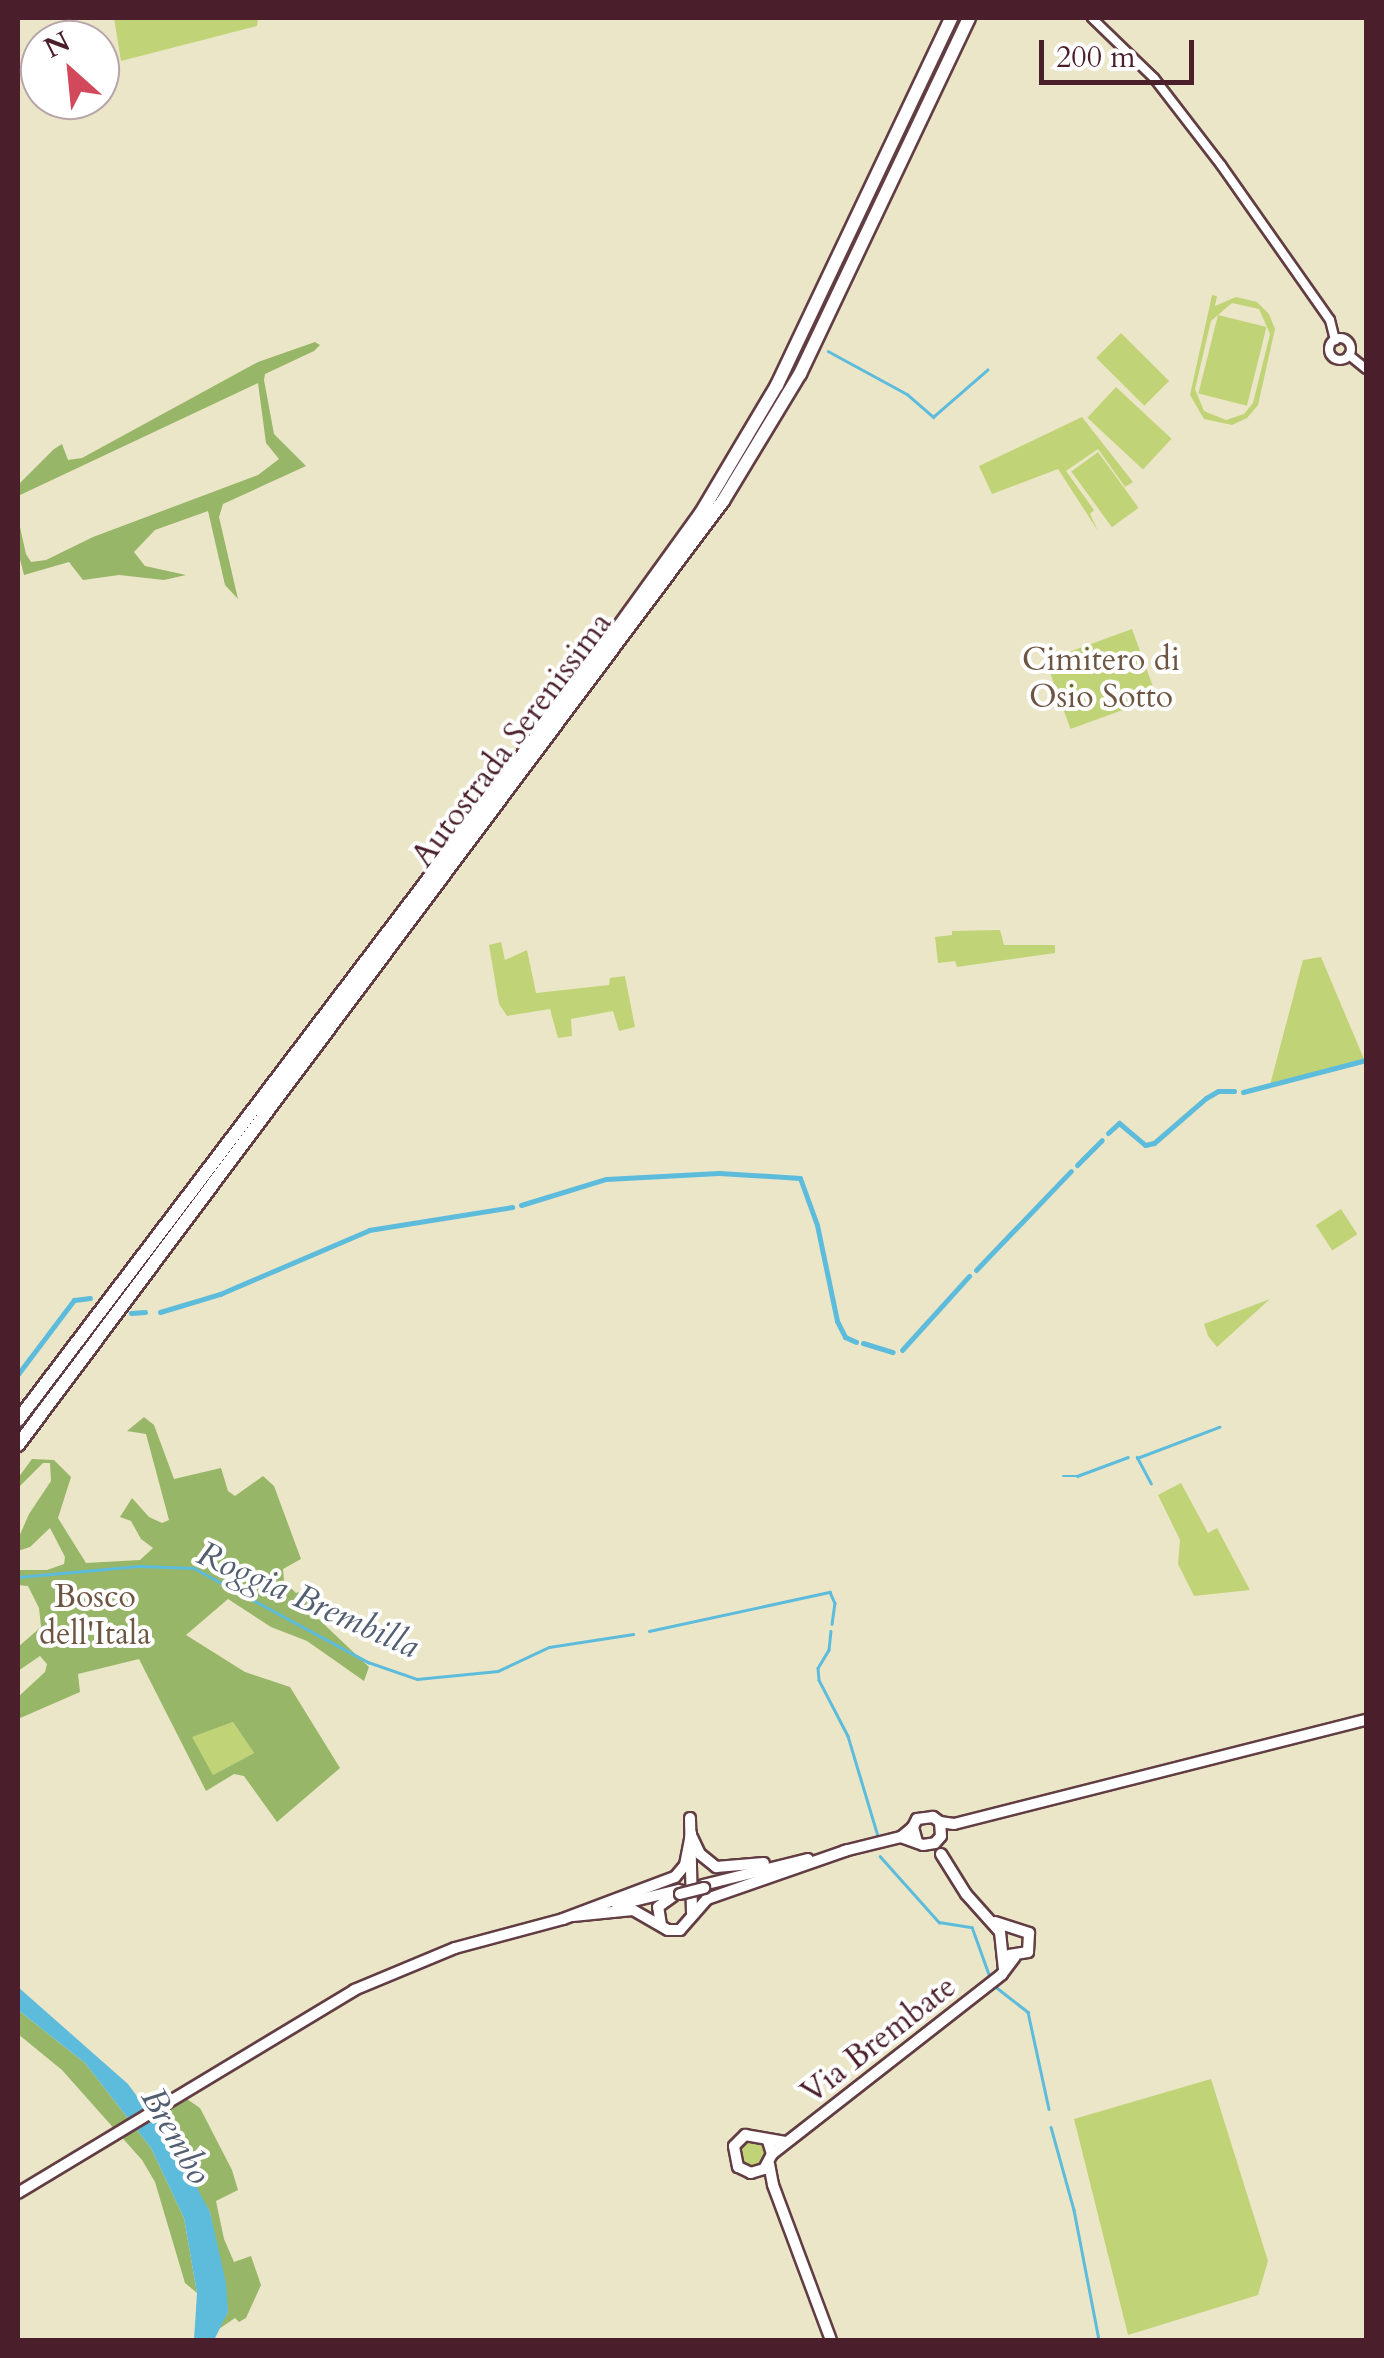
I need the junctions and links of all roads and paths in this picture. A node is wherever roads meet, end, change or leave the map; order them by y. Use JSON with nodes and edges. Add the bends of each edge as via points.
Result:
{"nodes":[{"id":1,"x":951,"y":18,"type":"edge"},
{"id":2,"x":969,"y":18,"type":"edge"},
{"id":3,"x":1092,"y":18,"type":"edge"},
{"id":4,"x":1335,"y":340,"type":"junction"},
{"id":5,"x":1349,"y":355,"type":"junction"},
{"id":6,"x":1366,"y":369,"type":"edge"},
{"id":7,"x":18,"y":1420,"type":"edge"},
{"id":8,"x":18,"y":1445,"type":"edge"},
{"id":9,"x":1366,"y":1724,"type":"edge"},
{"id":10,"x":690,"y":1818,"type":"dead end"},
{"id":11,"x":940,"y":1822,"type":"junction"},
{"id":12,"x":954,"y":1824,"type":"junction"},
{"id":13,"x":913,"y":1826,"type":"junction"},
{"id":14,"x":691,"y":1834,"type":"junction"},
{"id":15,"x":901,"y":1837,"type":"junction"},
{"id":16,"x":932,"y":1840,"type":"junction"},
{"id":17,"x":848,"y":1850,"type":"junction"},
{"id":18,"x":716,"y":1868,"type":"junction"},
{"id":19,"x":692,"y":1877,"type":"junction"},
{"id":20,"x":679,"y":1892,"type":"junction"},
{"id":21,"x":568,"y":1917,"type":"junction"},
{"id":22,"x":692,"y":1919,"type":"junction"},
{"id":23,"x":994,"y":1922,"type":"junction"},
{"id":24,"x":662,"y":1926,"type":"junction"},
{"id":25,"x":1011,"y":1927,"type":"junction"},
{"id":26,"x":1002,"y":1937,"type":"junction"},
{"id":27,"x":1004,"y":1951,"type":"junction"},
{"id":28,"x":1015,"y":1957,"type":"junction"},
{"id":29,"x":1002,"y":1974,"type":"junction"},
{"id":30,"x":768,"y":2141,"type":"junction"},
{"id":31,"x":784,"y":2142,"type":"junction"},
{"id":32,"x":771,"y":2159,"type":"junction"},
{"id":33,"x":756,"y":2172,"type":"junction"},
{"id":34,"x":773,"y":2185,"type":"junction"},
{"id":35,"x":18,"y":2193,"type":"edge"},
{"id":36,"x":831,"y":2340,"type":"edge"}],
"edges":[{"from":1,"to":7,"type":"highway","name":"Autostrada Serenissima","via":[[776,385],[701,513]]},
{"from":2,"to":8,"type":"highway","name":"Autostrada Serenissima","via":[[800,374],[722,501]]},
{"from":3,"to":4,"type":"street","via":[[1154,78],[1220,165],[1330,320]]},
{"from":4,"to":5,"type":"street","via":[[1347,341]]},
{"from":4,"to":5,"type":"street","via":[[1332,356]]},
{"from":5,"to":6,"type":"street"},
{"from":9,"to":12,"type":"main road"},
{"from":10,"to":14,"type":"main road"},
{"from":11,"to":12,"type":"main road"},
{"from":11,"to":13,"type":"main road","via":[[925,1816]]},
{"from":11,"to":16,"type":"main road"},
{"from":12,"to":16,"type":"main road"},
{"from":13,"to":15,"type":"main road"},
{"from":13,"to":16,"type":"main road"},
{"from":14,"to":18,"type":"main road"},
{"from":14,"to":19,"type":"main road"},
{"from":14,"to":21,"type":"main road","via":[[675,1878]]},
{"from":15,"to":16,"type":"main road"},
{"from":15,"to":17,"type":"main road"},
{"from":16,"to":23,"type":"main road","via":[[966,1894]]},
{"from":17,"to":18,"type":"main road"},
{"from":17,"to":20,"type":"main road","bridge":true},
{"from":17,"to":22,"type":"main road","via":[[714,1896]]},
{"from":18,"to":19,"type":"main road"},
{"from":19,"to":22,"type":"main road"},
{"from":20,"to":21,"type":"main road"},
{"from":20,"to":24,"type":"main road","via":[[660,1904]]},
{"from":21,"to":24,"type":"main road","via":[[633,1910]]},
{"from":21,"to":35,"type":"main road","via":[[455,1948],[347,1994]]},
{"from":22,"to":24,"type":"main road","via":[[680,1930]]},
{"from":23,"to":25,"type":"main road"},
{"from":23,"to":26,"type":"main road"},
{"from":25,"to":26,"type":"main road"},
{"from":25,"to":28,"type":"main road","via":[[1032,1939],[1028,1952]]},
{"from":26,"to":27,"type":"main road"},
{"from":27,"to":28,"type":"main road"},
{"from":27,"to":29,"type":"main road","name":"Via Brembate"},
{"from":28,"to":29,"type":"main road","name":"Via Brembate"},
{"from":29,"to":31,"type":"main road","name":"Via Brembate"},
{"from":30,"to":31,"type":"main road","name":"Via Brembate"},
{"from":30,"to":32,"type":"main road"},
{"from":30,"to":33,"type":"main road","via":[[752,2133],[734,2146],[738,2167]]},
{"from":31,"to":32,"type":"main road","name":"Via Brembate"},
{"from":32,"to":33,"type":"main road"},
{"from":32,"to":34,"type":"main road"},
{"from":33,"to":34,"type":"main road"},
{"from":34,"to":36,"type":"main road"}]}
